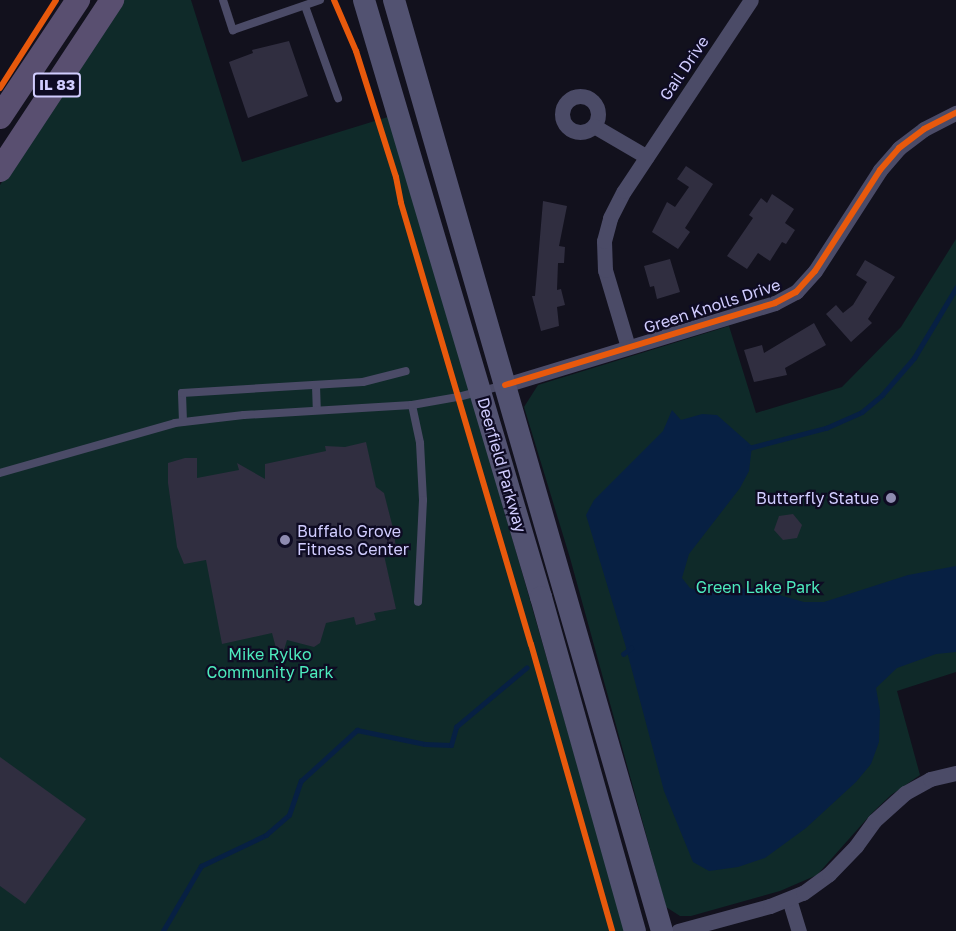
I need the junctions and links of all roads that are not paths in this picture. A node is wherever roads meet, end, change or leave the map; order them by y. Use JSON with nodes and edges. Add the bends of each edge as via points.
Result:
{"nodes":[{"id":1,"x":78,"y":0,"type":"edge"},
{"id":2,"x":112,"y":0,"type":"edge"},
{"id":3,"x":223,"y":0,"type":"edge"},
{"id":4,"x":320,"y":0,"type":"edge"},
{"id":5,"x":364,"y":0,"type":"edge"},
{"id":6,"x":394,"y":0,"type":"edge"},
{"id":7,"x":751,"y":0,"type":"edge"},
{"id":8,"x":305,"y":6,"type":"junction"},
{"id":9,"x":338,"y":98,"type":"dead end"},
{"id":10,"x":956,"y":113,"type":"edge"},
{"id":11,"x":0,"y":117,"type":"edge"},
{"id":12,"x":594,"y":126,"type":"dead end"},
{"id":13,"x":646,"y":157,"type":"junction"},
{"id":14,"x":0,"y":170,"type":"edge"},
{"id":15,"x":628,"y":347,"type":"junction"},
{"id":16,"x":406,"y":371,"type":"dead end"},
{"id":17,"x":505,"y":385,"type":"junction"},
{"id":18,"x":316,"y":386,"type":"junction"},
{"id":19,"x":480,"y":392,"type":"junction"},
{"id":20,"x":412,"y":405,"type":"junction"},
{"id":21,"x":316,"y":410,"type":"junction"},
{"id":22,"x":183,"y":422,"type":"junction"},
{"id":23,"x":0,"y":473,"type":"edge"},
{"id":24,"x":418,"y":603,"type":"dead end"},
{"id":25,"x":956,"y":772,"type":"edge"},
{"id":26,"x":789,"y":899,"type":"junction"},
{"id":27,"x":635,"y":931,"type":"edge"},
{"id":28,"x":662,"y":931,"type":"edge"},
{"id":29,"x":678,"y":931,"type":"edge"},
{"id":30,"x":799,"y":931,"type":"edge"}],
"edges":[{"from":1,"to":11,"type":"main road","number":"IL 83"},
{"from":2,"to":14,"type":"main road","number":"IL 83"},
{"from":3,"to":8,"type":"lane","via":[[233,30]]},
{"from":4,"to":8,"type":"lane"},
{"from":5,"to":19,"type":"main road","name":"Deerfield Parkway"},
{"from":6,"to":17,"type":"main road","name":"Deerfield Parkway"},
{"from":7,"to":13,"type":"street","name":"Gail Drive"},
{"from":8,"to":9,"type":"lane"},
{"from":10,"to":15,"type":"street","name":"Green Knolls Drive","via":[[924,129],[899,148],[880,170],[815,272],[796,292],[775,303]]},
{"from":12,"to":13,"type":"street"},
{"from":13,"to":15,"type":"street","name":"Gail Drive","via":[[610,218],[604,241],[605,270]]},
{"from":15,"to":17,"type":"street","name":"Green Knolls Drive"},
{"from":16,"to":18,"type":"lane","via":[[363,382]]},
{"from":17,"to":19,"type":"lane"},
{"from":17,"to":28,"type":"main road","name":"Deerfield Parkway"},
{"from":18,"to":21,"type":"lane"},
{"from":18,"to":22,"type":"lane","via":[[182,393]]},
{"from":19,"to":20,"type":"lane"},
{"from":19,"to":27,"type":"main road","name":"Deerfield Parkway"},
{"from":20,"to":21,"type":"lane"},
{"from":20,"to":24,"type":"lane","via":[[420,443],[423,500]]},
{"from":21,"to":22,"type":"lane"},
{"from":22,"to":23,"type":"lane"},
{"from":25,"to":26,"type":"street","via":[[904,793],[873,821],[829,874]]},
{"from":26,"to":29,"type":"street"},
{"from":26,"to":30,"type":"street"}]}
